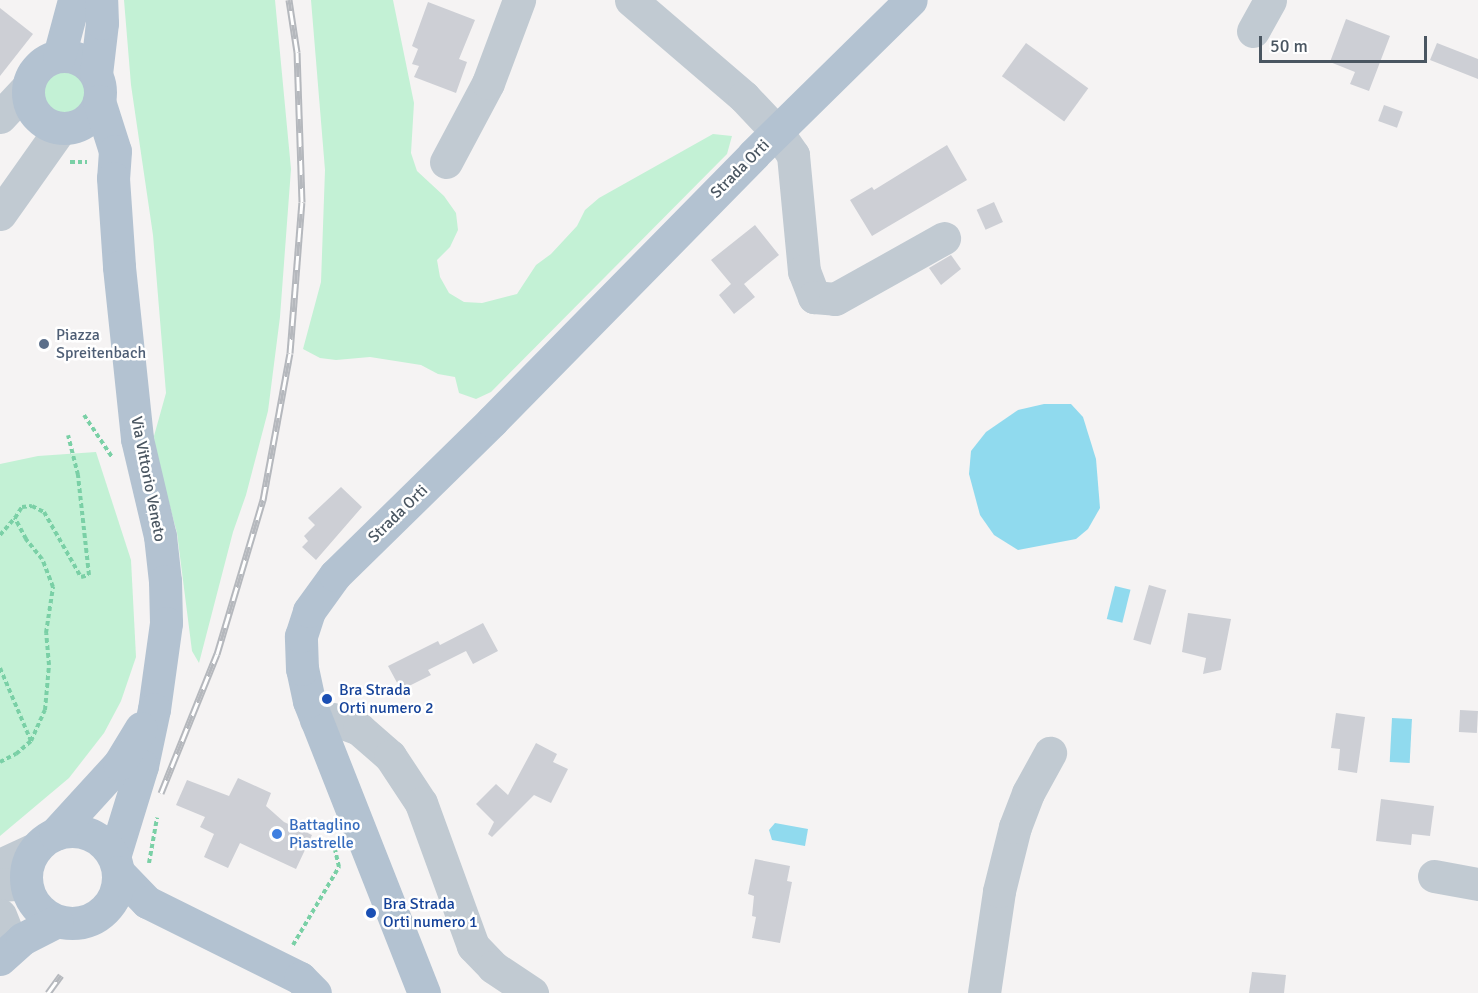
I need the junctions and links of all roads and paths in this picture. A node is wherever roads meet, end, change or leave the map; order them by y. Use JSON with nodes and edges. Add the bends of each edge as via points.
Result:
{"nodes":[{"id":1,"x":74,"y":0,"type":"edge"},
{"id":2,"x":100,"y":0,"type":"edge"},
{"id":3,"x":519,"y":0,"type":"edge"},
{"id":4,"x":631,"y":0,"type":"edge"},
{"id":5,"x":911,"y":0,"type":"edge"},
{"id":6,"x":1270,"y":0,"type":"edge"},
{"id":7,"x":1253,"y":31,"type":"dead end"},
{"id":8,"x":59,"y":56,"type":"junction"},
{"id":9,"x":28,"y":87,"type":"junction"},
{"id":10,"x":98,"y":88,"type":"junction"},
{"id":11,"x":0,"y":117,"type":"edge"},
{"id":12,"x":67,"y":127,"type":"junction"},
{"id":13,"x":777,"y":132,"type":"junction"},
{"id":14,"x":37,"y":161,"type":"junction"},
{"id":15,"x":446,"y":162,"type":"dead end"},
{"id":16,"x":110,"y":170,"type":"junction"},
{"id":17,"x":0,"y":214,"type":"edge"},
{"id":18,"x":944,"y":238,"type":"dead end"},
{"id":19,"x":84,"y":415,"type":"dead end"},
{"id":20,"x":68,"y":435,"type":"dead end"},
{"id":21,"x":116,"y":465,"type":"dead end"},
{"id":22,"x":15,"y":518,"type":"junction"},
{"id":23,"x":0,"y":535,"type":"edge"},
{"id":24,"x":0,"y":668,"type":"edge"},
{"id":25,"x":154,"y":709,"type":"junction"},
{"id":26,"x":316,"y":720,"type":"junction"},
{"id":27,"x":31,"y":741,"type":"junction"},
{"id":28,"x":1050,"y":753,"type":"dead end"},
{"id":29,"x":0,"y":762,"type":"edge"},
{"id":30,"x":157,"y":815,"type":"dead end"},
{"id":31,"x":45,"y":841,"type":"junction"},
{"id":32,"x":127,"y":865,"type":"junction"},
{"id":33,"x":1434,"y":876,"type":"dead end"},
{"id":34,"x":14,"y":882,"type":"edge"},
{"id":35,"x":1478,"y":884,"type":"edge"},
{"id":36,"x":312,"y":912,"type":"dead end"},
{"id":37,"x":101,"y":913,"type":"junction"},
{"id":38,"x":57,"y":921,"type":"junction"},
{"id":39,"x":191,"y":925,"type":"junction"},
{"id":40,"x":1,"y":936,"type":"edge"},
{"id":41,"x":289,"y":953,"type":"dead end"},
{"id":42,"x":315,"y":993,"type":"edge"},
{"id":43,"x":424,"y":993,"type":"edge"},
{"id":44,"x":532,"y":993,"type":"edge"},
{"id":45,"x":984,"y":993,"type":"edge"}],
"edges":[{"from":1,"to":8,"type":"main road"},
{"from":2,"to":10,"type":"main road"},
{"from":3,"to":15,"type":"street","via":[[488,83]]},
{"from":4,"to":13,"type":"street","name":"Strada Orti","via":[[744,97]]},
{"from":5,"to":13,"type":"main road","name":"Strada Orti"},
{"from":6,"to":7,"type":"street"},
{"from":8,"to":9,"type":"main road","via":[[38,66]]},
{"from":8,"to":10,"type":"main road","via":[[81,59]]},
{"from":9,"to":11,"type":"street"},
{"from":9,"to":12,"type":"main road","via":[[29,99],[40,118]]},
{"from":10,"to":12,"type":"main road","via":[[90,118]]},
{"from":10,"to":16,"type":"main road","name":"Via Vittorio Veneto","via":[[115,152]]},
{"from":12,"to":14,"type":"street"},
{"from":12,"to":16,"type":"main road","via":[[95,144]]},
{"from":13,"to":18,"type":"street","via":[[793,155],[804,271],[814,297],[835,299]]},
{"from":13,"to":26,"type":"main road","name":"Strada Orti","via":[[492,422],[335,575],[309,611],[301,636],[302,669]]},
{"from":14,"to":16,"type":"path"},
{"from":14,"to":17,"type":"street"},
{"from":16,"to":25,"type":"main road","name":"Via Vittorio Veneto","via":[[137,439],[160,536],[165,581],[166,623]]},
{"from":19,"to":21,"type":"path"},
{"from":20,"to":22,"type":"path","via":[[78,475],[89,575],[81,577],[44,512],[32,506],[22,507]]},
{"from":22,"to":23,"type":"path"},
{"from":22,"to":27,"type":"path","via":[[42,559],[53,587],[46,633],[49,664],[45,710]]},
{"from":24,"to":27,"type":"path"},
{"from":25,"to":31,"type":"main road","name":"Via Vittorio Veneto","via":[[119,764]]},
{"from":25,"to":32,"type":"main road","name":"Via Vittorio Veneto","via":[[142,766],[122,825]]},
{"from":26,"to":43,"type":"main road","name":"Strada Orti"},
{"from":26,"to":44,"type":"street","via":[[332,719],[359,729],[390,756],[421,803],[473,946],[493,967]]},
{"from":27,"to":29,"type":"path"},
{"from":28,"to":45,"type":"street","via":[[1015,827],[999,891]]},
{"from":30,"to":32,"type":"path"},
{"from":31,"to":32,"type":"main road","via":[[68,831],[88,834]]},
{"from":31,"to":34,"type":"main road"},
{"from":32,"to":37,"type":"main road","via":[[112,901]]},
{"from":32,"to":39,"type":"main road","via":[[147,902]]},
{"from":33,"to":35,"type":"street"},
{"from":34,"to":38,"type":"main road","via":[[40,910]]},
{"from":34,"to":40,"type":"main road"},
{"from":36,"to":41,"type":"path"},
{"from":37,"to":38,"type":"main road","via":[[88,921]]},
{"from":37,"to":39,"type":"main road"},
{"from":38,"to":40,"type":"main road","via":[[22,939]]},
{"from":39,"to":42,"type":"main road","via":[[300,978]]}]}
